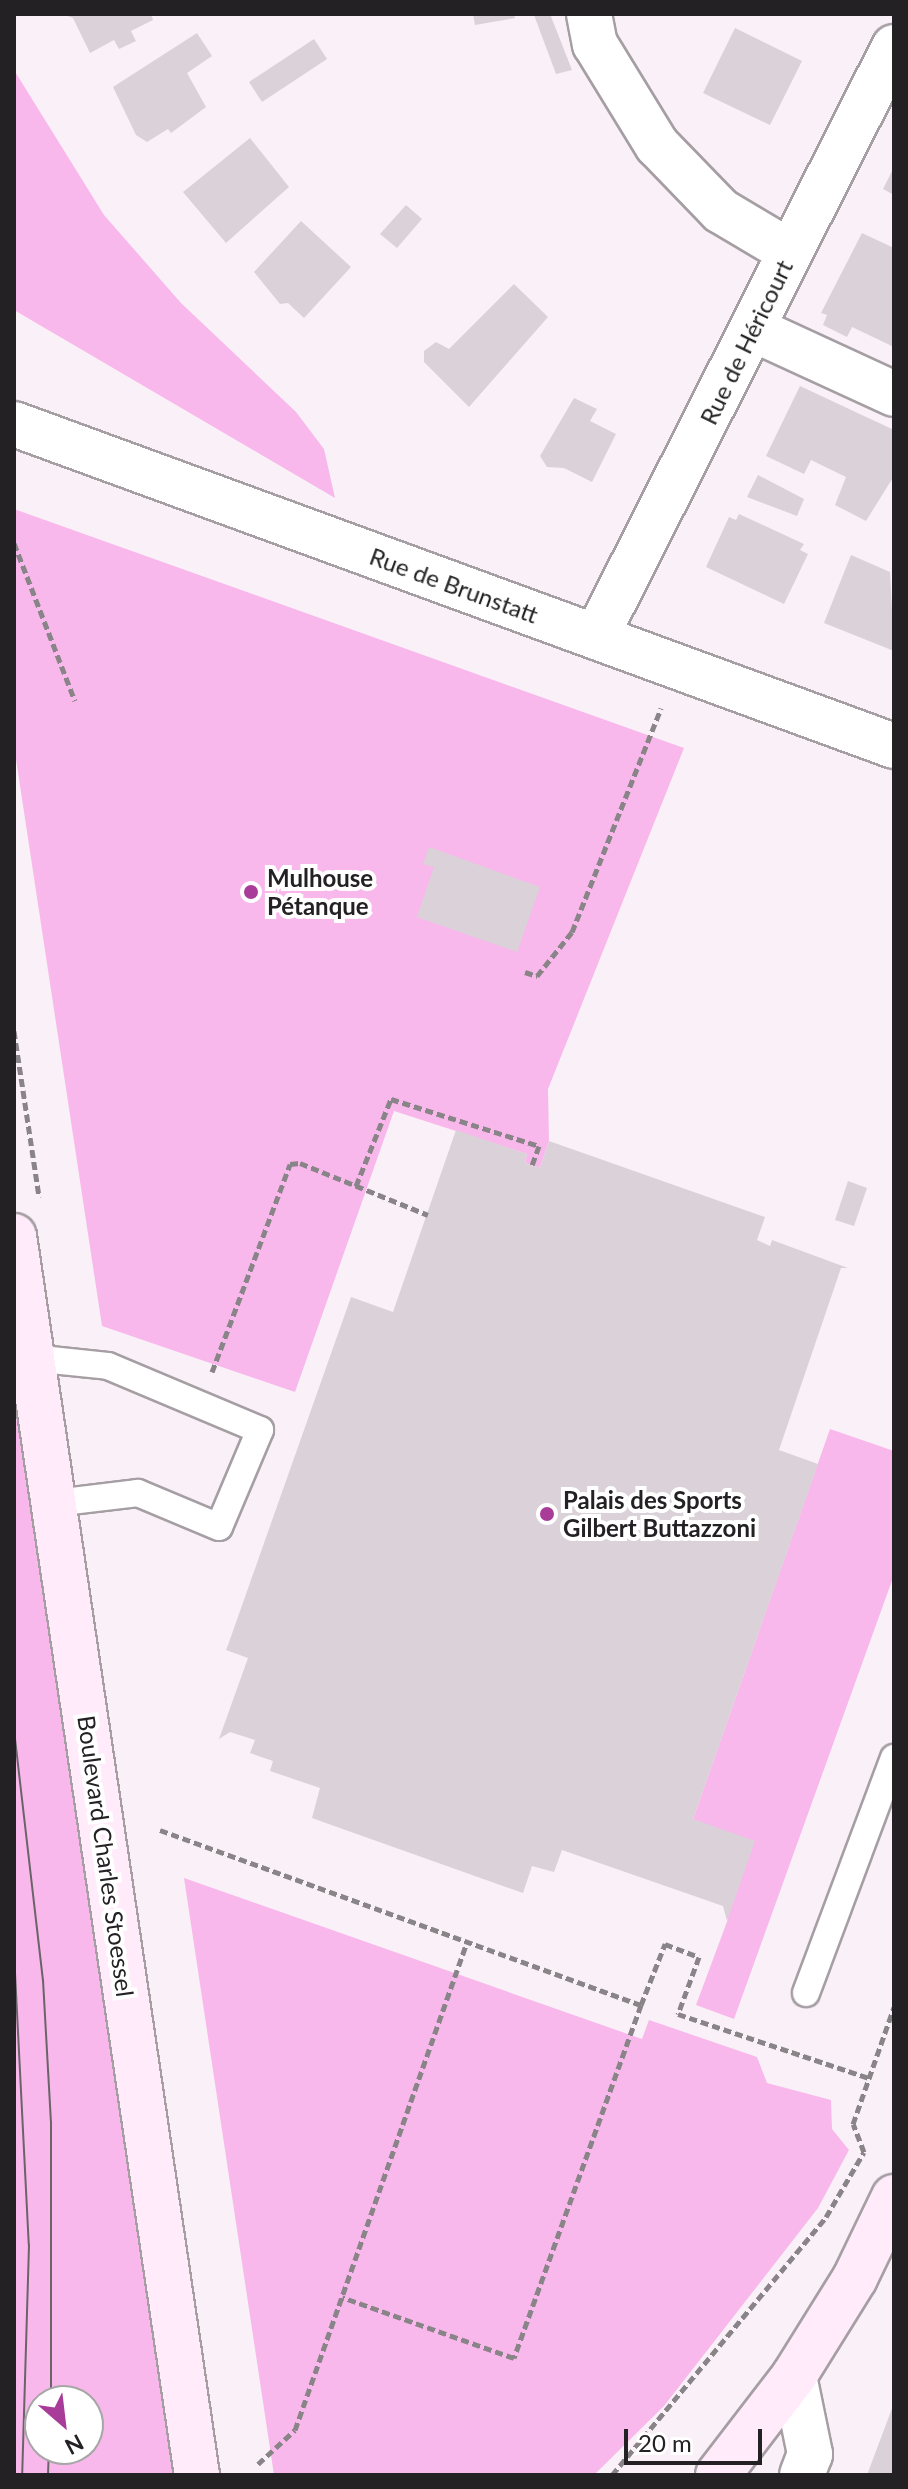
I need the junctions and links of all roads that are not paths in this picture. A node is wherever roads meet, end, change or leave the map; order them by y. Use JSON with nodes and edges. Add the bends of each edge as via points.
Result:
{"nodes":[{"id":1,"x":589,"y":14,"type":"edge"},
{"id":2,"x":894,"y":47,"type":"edge"},
{"id":3,"x":790,"y":252,"type":"junction"},
{"id":4,"x":755,"y":330,"type":"junction"},
{"id":5,"x":894,"y":394,"type":"edge"},
{"id":6,"x":14,"y":424,"type":"edge"},
{"id":7,"x":596,"y":637,"type":"junction"},
{"id":8,"x":894,"y":746,"type":"edge"},
{"id":9,"x":14,"y":1236,"type":"edge"},
{"id":10,"x":32,"y":1358,"type":"junction"},
{"id":11,"x":54,"y":1503,"type":"junction"},
{"id":12,"x":894,"y":1758,"type":"edge"},
{"id":13,"x":806,"y":1993,"type":"dead end"},
{"id":14,"x":894,"y":2197,"type":"edge"},
{"id":15,"x":794,"y":2376,"type":"junction"},
{"id":16,"x":197,"y":2475,"type":"edge"},
{"id":17,"x":718,"y":2475,"type":"edge"},
{"id":18,"x":802,"y":2475,"type":"edge"}],
"edges":[{"from":1,"to":3,"type":"street","via":[[595,44],[657,145],[721,211]]},
{"from":2,"to":3,"type":"street","name":"Rue de Héricourt"},
{"from":3,"to":4,"type":"street","name":"Rue de Héricourt"},
{"from":4,"to":5,"type":"street"},
{"from":4,"to":7,"type":"street","name":"Rue de Héricourt"},
{"from":6,"to":7,"type":"street","name":"Rue de Brunstatt"},
{"from":7,"to":8,"type":"street","name":"Rue de Brunstatt"},
{"from":9,"to":10,"type":"main road","name":"Boulevard Charles Stoessel"},
{"from":10,"to":11,"type":"main road","name":"Boulevard Charles Stoessel"},
{"from":10,"to":11,"type":"lane","via":[[108,1366],[260,1430],[219,1527],[138,1493]]},
{"from":11,"to":16,"type":"main road","name":"Boulevard Charles Stoessel"},
{"from":12,"to":13,"type":"lane"},
{"from":14,"to":15,"type":"main road","via":[[855,2278]]},
{"from":15,"to":17,"type":"main road"},
{"from":15,"to":18,"type":"street","via":[[810,2454]]}]}
